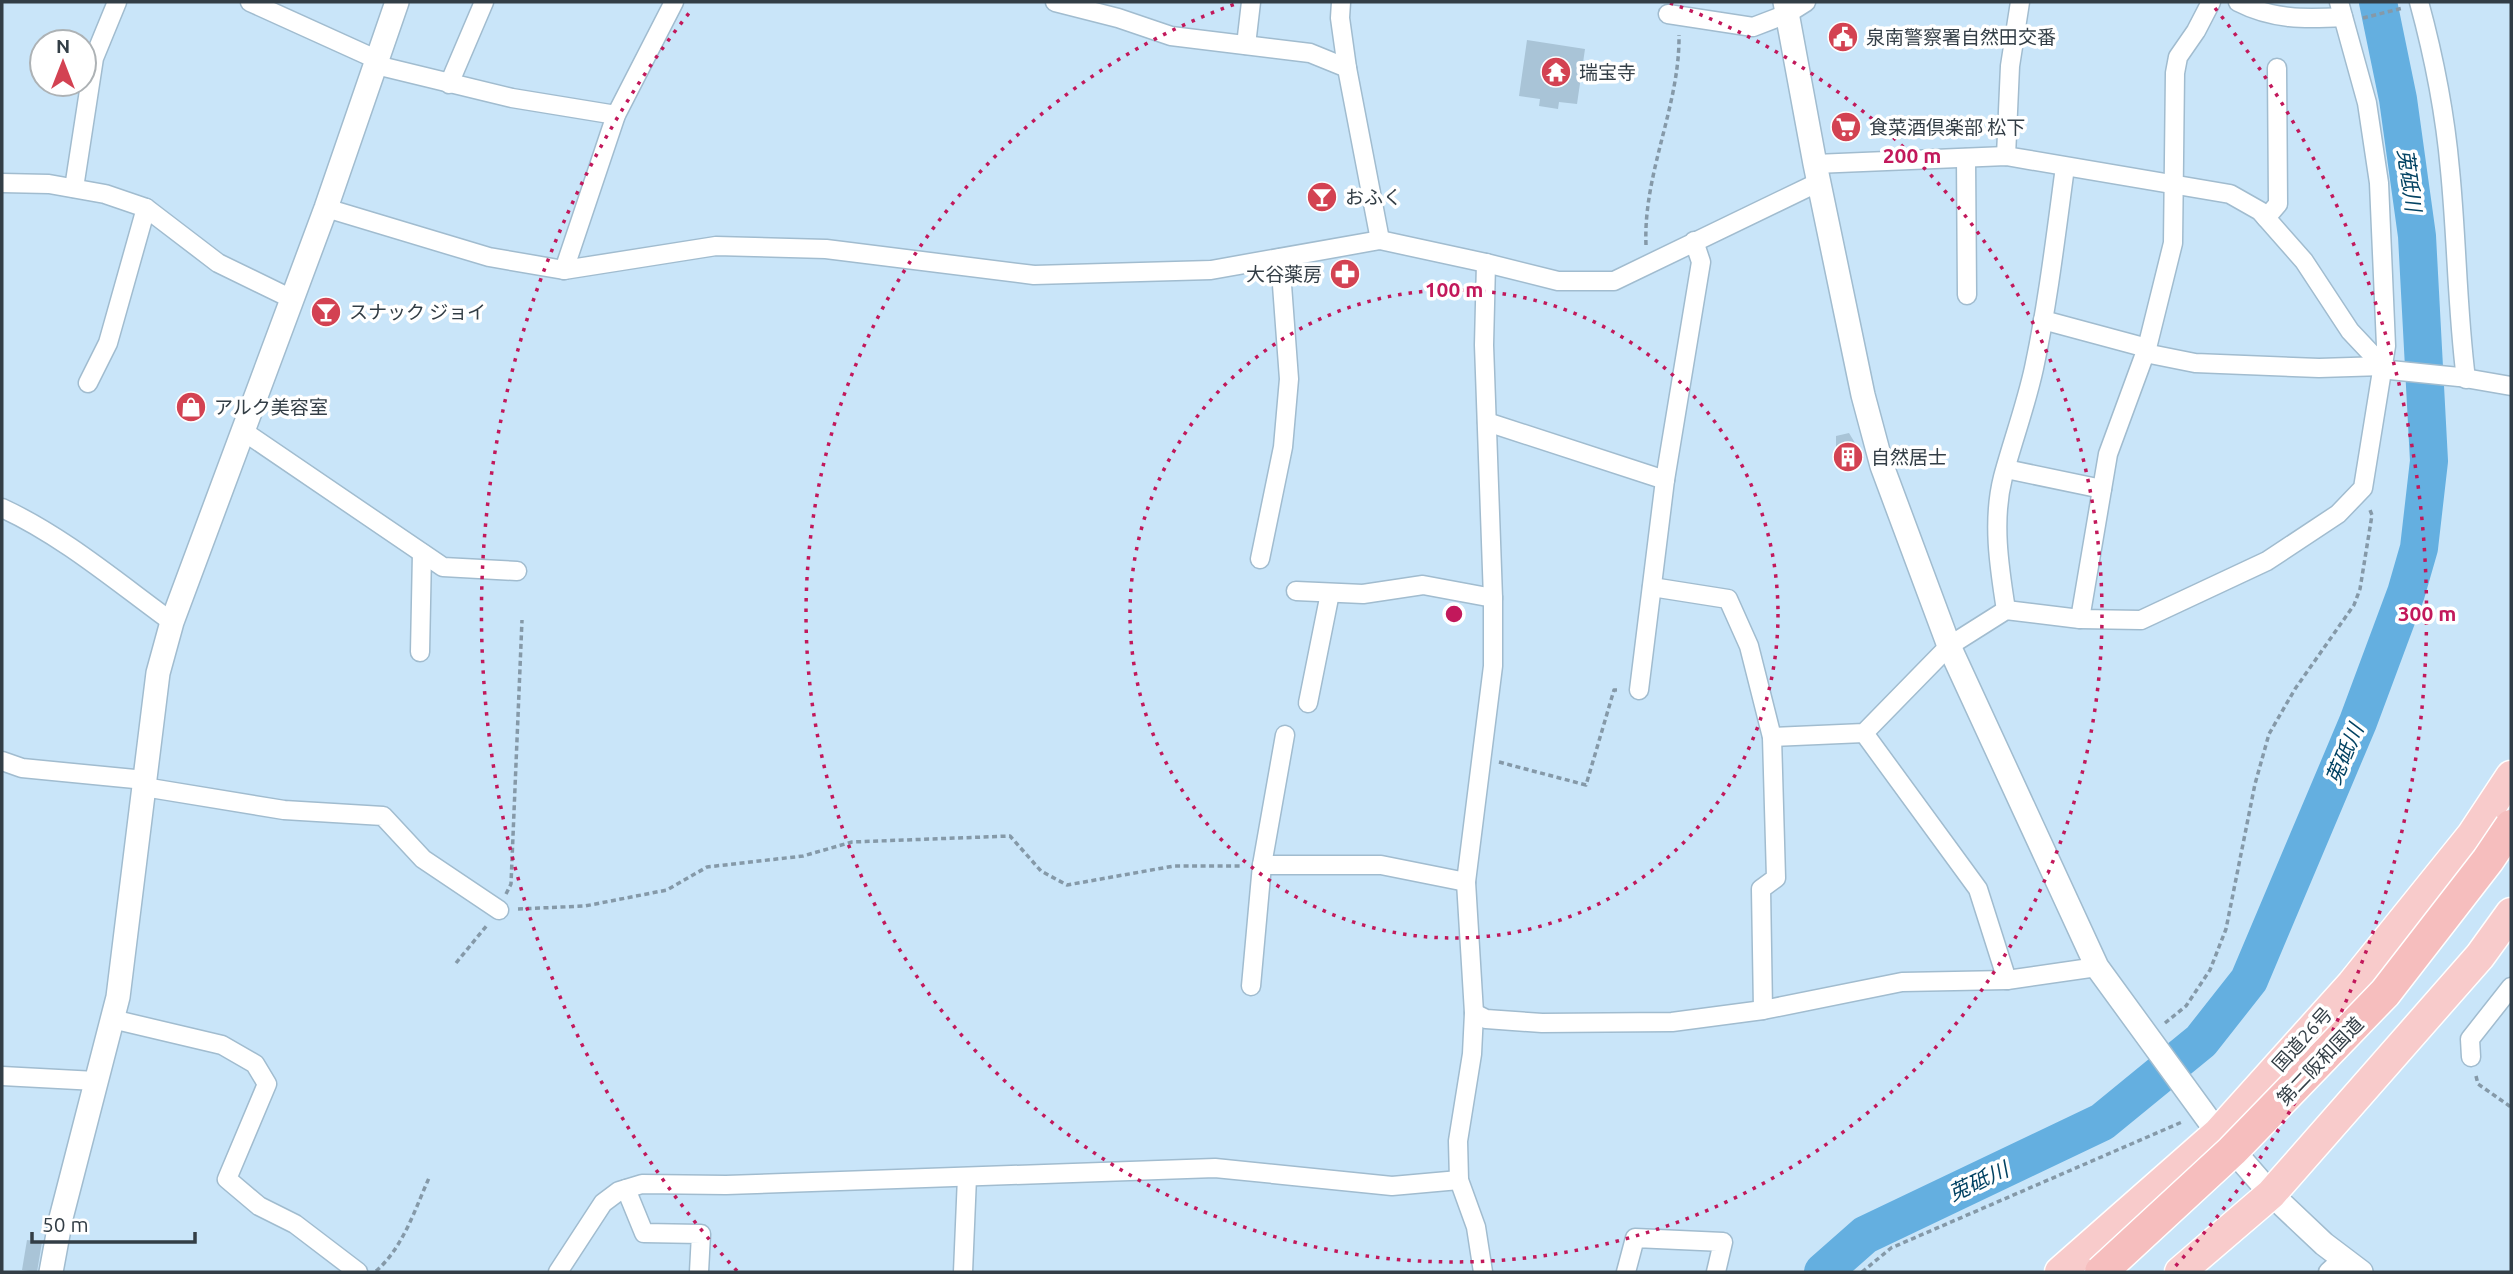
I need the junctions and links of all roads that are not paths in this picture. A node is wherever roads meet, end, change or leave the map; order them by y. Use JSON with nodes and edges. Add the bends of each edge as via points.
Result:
{"nodes":[{"id":1,"x":117,"y":2,"type":"edge"},
{"id":2,"x":250,"y":2,"type":"edge"},
{"id":3,"x":397,"y":2,"type":"edge"},
{"id":4,"x":484,"y":2,"type":"edge"},
{"id":5,"x":674,"y":2,"type":"edge"},
{"id":6,"x":1055,"y":2,"type":"edge"},
{"id":7,"x":1251,"y":2,"type":"edge"},
{"id":8,"x":1341,"y":2,"type":"edge"},
{"id":9,"x":2020,"y":2,"type":"edge"},
{"id":10,"x":2211,"y":2,"type":"edge"},
{"id":11,"x":2238,"y":2,"type":"edge"},
{"id":12,"x":2419,"y":3,"type":"edge"},
{"id":13,"x":1793,"y":6,"type":"edge"},
{"id":14,"x":2342,"y":14,"type":"edge"},
{"id":15,"x":1673,"y":15,"type":"road end"},
{"id":16,"x":1246,"y":45,"type":"junction"},
{"id":17,"x":377,"y":62,"type":"junction"},
{"id":18,"x":1347,"y":68,"type":"junction"},
{"id":19,"x":2277,"y":68,"type":"dead end"},
{"id":20,"x":449,"y":84,"type":"junction"},
{"id":21,"x":615,"y":115,"type":"junction"},
{"id":22,"x":2006,"y":156,"type":"junction"},
{"id":23,"x":1966,"y":158,"type":"junction"},
{"id":24,"x":2065,"y":167,"type":"junction"},
{"id":25,"x":1817,"y":173,"type":"junction"},
{"id":26,"x":2,"y":183,"type":"edge"},
{"id":27,"x":2174,"y":183,"type":"junction"},
{"id":28,"x":74,"y":188,"type":"junction"},
{"id":29,"x":146,"y":208,"type":"junction"},
{"id":30,"x":326,"y":208,"type":"junction"},
{"id":31,"x":2266,"y":218,"type":"junction"},
{"id":32,"x":1380,"y":240,"type":"junction"},
{"id":33,"x":1693,"y":241,"type":"junction"},
{"id":34,"x":1280,"y":258,"type":"junction"},
{"id":35,"x":1486,"y":262,"type":"junction"},
{"id":36,"x":564,"y":270,"type":"junction"},
{"id":37,"x":1967,"y":295,"type":"dead end"},
{"id":38,"x":292,"y":299,"type":"junction"},
{"id":39,"x":2043,"y":320,"type":"junction"},
{"id":40,"x":2146,"y":350,"type":"junction"},
{"id":41,"x":2387,"y":368,"type":"junction"},
{"id":42,"x":2462,"y":378,"type":"junction"},
{"id":43,"x":88,"y":383,"type":"dead end"},
{"id":44,"x":2511,"y":386,"type":"edge"},
{"id":45,"x":1487,"y":422,"type":"junction"},
{"id":46,"x":243,"y":431,"type":"junction"},
{"id":47,"x":2006,"y":469,"type":"junction"},
{"id":48,"x":1665,"y":480,"type":"junction"},
{"id":49,"x":2102,"y":489,"type":"junction"},
{"id":50,"x":2,"y":508,"type":"edge"},
{"id":51,"x":422,"y":554,"type":"junction"},
{"id":52,"x":1259,"y":559,"type":"dead end"},
{"id":53,"x":517,"y":571,"type":"dead end"},
{"id":54,"x":1652,"y":587,"type":"junction"},
{"id":55,"x":1296,"y":591,"type":"dead end"},
{"id":56,"x":1330,"y":593,"type":"junction"},
{"id":57,"x":1493,"y":598,"type":"junction"},
{"id":58,"x":2006,"y":610,"type":"junction"},
{"id":59,"x":2080,"y":619,"type":"junction"},
{"id":60,"x":172,"y":622,"type":"junction"},
{"id":61,"x":1950,"y":646,"type":"junction"},
{"id":62,"x":420,"y":652,"type":"dead end"},
{"id":63,"x":1639,"y":690,"type":"road end"},
{"id":64,"x":1308,"y":703,"type":"dead end"},
{"id":65,"x":1864,"y":733,"type":"junction"},
{"id":66,"x":1286,"y":735,"type":"dead end"},
{"id":67,"x":1772,"y":737,"type":"junction"},
{"id":68,"x":2,"y":761,"type":"edge"},
{"id":69,"x":2511,"y":776,"type":"edge"},
{"id":70,"x":144,"y":783,"type":"junction"},
{"id":71,"x":2511,"y":826,"type":"edge"},
{"id":72,"x":1262,"y":864,"type":"junction"},
{"id":73,"x":1466,"y":882,"type":"junction"},
{"id":74,"x":499,"y":910,"type":"road end"},
{"id":75,"x":2511,"y":913,"type":"edge"},
{"id":76,"x":2097,"y":967,"type":"junction"},
{"id":77,"x":2007,"y":980,"type":"junction"},
{"id":78,"x":1251,"y":986,"type":"dead end"},
{"id":79,"x":2511,"y":987,"type":"edge"},
{"id":80,"x":1763,"y":1010,"type":"junction"},
{"id":81,"x":1474,"y":1013,"type":"junction"},
{"id":82,"x":112,"y":1019,"type":"junction"},
{"id":83,"x":2470,"y":1057,"type":"road end"},
{"id":84,"x":2,"y":1076,"type":"edge"},
{"id":85,"x":96,"y":1081,"type":"junction"},
{"id":86,"x":2211,"y":1123,"type":"junction"},
{"id":87,"x":967,"y":1177,"type":"junction"},
{"id":88,"x":1459,"y":1180,"type":"junction"},
{"id":89,"x":626,"y":1189,"type":"junction"},
{"id":90,"x":2271,"y":1194,"type":"junction"},
{"id":91,"x":2344,"y":1268,"type":"edge"},
{"id":92,"x":51,"y":1272,"type":"edge"},
{"id":93,"x":358,"y":1272,"type":"edge"},
{"id":94,"x":558,"y":1272,"type":"edge"},
{"id":95,"x":699,"y":1272,"type":"edge"},
{"id":96,"x":963,"y":1272,"type":"edge"},
{"id":97,"x":1483,"y":1272,"type":"edge"},
{"id":98,"x":1626,"y":1272,"type":"edge"},
{"id":99,"x":1716,"y":1272,"type":"edge"},
{"id":100,"x":2060,"y":1272,"type":"edge"},
{"id":101,"x":2101,"y":1272,"type":"edge"},
{"id":102,"x":2180,"y":1272,"type":"edge"}],
"edges":[{"from":1,"to":28,"type":"street","via":[[94,58]]},
{"from":2,"to":17,"type":"street"},
{"from":3,"to":17,"type":"street"},
{"from":4,"to":20,"type":"street"},
{"from":5,"to":21,"type":"street"},
{"from":6,"to":16,"type":"street","via":[[1171,36]]},
{"from":7,"to":16,"type":"street"},
{"from":8,"to":18,"type":"street"},
{"from":9,"to":22,"type":"street","via":[[2010,66]]},
{"from":10,"to":27,"type":"street","via":[[2178,57]]},
{"from":11,"to":14,"type":"street","via":[[2253,10],[2298,19]]},
{"from":12,"to":42,"type":"street","via":[[2442,102],[2450,171]]},
{"from":13,"to":15,"type":"street","via":[[1753,27]]},
{"from":13,"to":25,"type":"street"},
{"from":14,"to":41,"type":"street","via":[[2367,103],[2379,183]]},
{"from":16,"to":18,"type":"street","via":[[1310,52]]},
{"from":17,"to":20,"type":"street"},
{"from":17,"to":30,"type":"street"},
{"from":18,"to":32,"type":"street"},
{"from":19,"to":31,"type":"street","via":[[2278,204]]},
{"from":20,"to":21,"type":"street"},
{"from":21,"to":36,"type":"street"},
{"from":22,"to":23,"type":"street"},
{"from":22,"to":24,"type":"street"},
{"from":23,"to":25,"type":"street"},
{"from":23,"to":37,"type":"street"},
{"from":24,"to":27,"type":"street"},
{"from":24,"to":39,"type":"street"},
{"from":25,"to":33,"type":"street"},
{"from":25,"to":61,"type":"street","via":[[1882,466]]},
{"from":26,"to":28,"type":"street"},
{"from":27,"to":31,"type":"street","via":[[2230,194]]},
{"from":27,"to":40,"type":"street","via":[[2173,243]]},
{"from":28,"to":29,"type":"street"},
{"from":29,"to":38,"type":"street","via":[[218,262]]},
{"from":29,"to":43,"type":"street","via":[[108,344]]},
{"from":30,"to":36,"type":"street","via":[[489,257]]},
{"from":30,"to":38,"type":"street"},
{"from":31,"to":41,"type":"street","via":[[2304,261],[2350,331]]},
{"from":32,"to":34,"type":"street"},
{"from":32,"to":35,"type":"street"},
{"from":33,"to":35,"type":"street","via":[[1615,281],[1558,281]]},
{"from":33,"to":48,"type":"street","via":[[1701,262]]},
{"from":34,"to":36,"type":"street","via":[[1211,270],[1034,275],[826,249],[716,246]]},
{"from":34,"to":52,"type":"street","via":[[1289,379],[1283,447]]},
{"from":35,"to":45,"type":"street"},
{"from":38,"to":46,"type":"street"},
{"from":39,"to":40,"type":"street"},
{"from":39,"to":47,"type":"street"},
{"from":40,"to":41,"type":"street","via":[[2195,363]]},
{"from":40,"to":49,"type":"street","via":[[2108,454]]},
{"from":41,"to":42,"type":"street"},
{"from":41,"to":59,"type":"street","via":[[2364,488],[2337,514],[2267,561],[2141,620]]},
{"from":42,"to":44,"type":"street"},
{"from":45,"to":48,"type":"street"},
{"from":45,"to":57,"type":"street"},
{"from":46,"to":51,"type":"street"},
{"from":46,"to":60,"type":"street"},
{"from":47,"to":49,"type":"street"},
{"from":47,"to":58,"type":"street","via":[[1998,514],[1998,557]]},
{"from":48,"to":54,"type":"street"},
{"from":49,"to":59,"type":"street"},
{"from":50,"to":60,"type":"street","via":[[70,548]]},
{"from":51,"to":53,"type":"street","via":[[443,567]]},
{"from":51,"to":62,"type":"street"},
{"from":54,"to":63,"type":"street"},
{"from":54,"to":67,"type":"street","via":[[1728,599],[1749,646]]},
{"from":55,"to":56,"type":"street"},
{"from":56,"to":57,"type":"street","via":[[1423,586]]},
{"from":56,"to":64,"type":"street"},
{"from":57,"to":73,"type":"street","via":[[1493,666]]},
{"from":58,"to":59,"type":"street"},
{"from":58,"to":61,"type":"street"},
{"from":60,"to":70,"type":"street","via":[[158,673]]},
{"from":61,"to":65,"type":"street"},
{"from":61,"to":76,"type":"street"},
{"from":65,"to":67,"type":"street"},
{"from":65,"to":77,"type":"street","via":[[1978,889]]},
{"from":66,"to":72,"type":"street"},
{"from":67,"to":80,"type":"street","via":[[1776,878],[1761,889]]},
{"from":68,"to":70,"type":"street","via":[[22,768]]},
{"from":69,"to":86,"type":"highway","name":"国道26号","via":[[2472,835],[2351,984]]},
{"from":70,"to":74,"type":"street","via":[[284,810],[383,816],[423,859]]},
{"from":70,"to":82,"type":"street"},
{"from":71,"to":101,"type":"highway","name":"第二阪和国道","bridge":true,"via":[[2385,993],[2232,1151]]},
{"from":72,"to":73,"type":"street","via":[[1381,865]]},
{"from":72,"to":78,"type":"street"},
{"from":73,"to":81,"type":"street"},
{"from":75,"to":90,"type":"highway","via":[[2480,956]]},
{"from":76,"to":77,"type":"street"},
{"from":76,"to":86,"type":"street"},
{"from":77,"to":80,"type":"street","via":[[1902,982]]},
{"from":79,"to":83,"type":"street","via":[[2470,1039]]},
{"from":80,"to":81,"type":"street","via":[[1659,1022],[1542,1023],[1486,1019]]},
{"from":81,"to":88,"type":"street","via":[[1458,1141]]},
{"from":82,"to":85,"type":"street"},
{"from":82,"to":93,"type":"street","via":[[222,1045],[255,1064],[267,1084],[228,1178],[259,1206],[295,1224]]},
{"from":84,"to":85,"type":"street"},
{"from":85,"to":92,"type":"street"},
{"from":86,"to":90,"type":"street"},
{"from":86,"to":100,"type":"highway","name":"国道26号"},
{"from":87,"to":88,"type":"street","via":[[1215,1168],[1392,1186]]},
{"from":87,"to":89,"type":"street","via":[[642,1184]]},
{"from":87,"to":96,"type":"street"},
{"from":88,"to":97,"type":"street","via":[[1476,1227]]},
{"from":89,"to":94,"type":"street","via":[[603,1203]]},
{"from":89,"to":95,"type":"street","via":[[644,1233],[701,1234]]},
{"from":90,"to":91,"type":"street"},
{"from":90,"to":102,"type":"highway"},
{"from":98,"to":99,"type":"street","via":[[1635,1238],[1723,1242]]}]}
